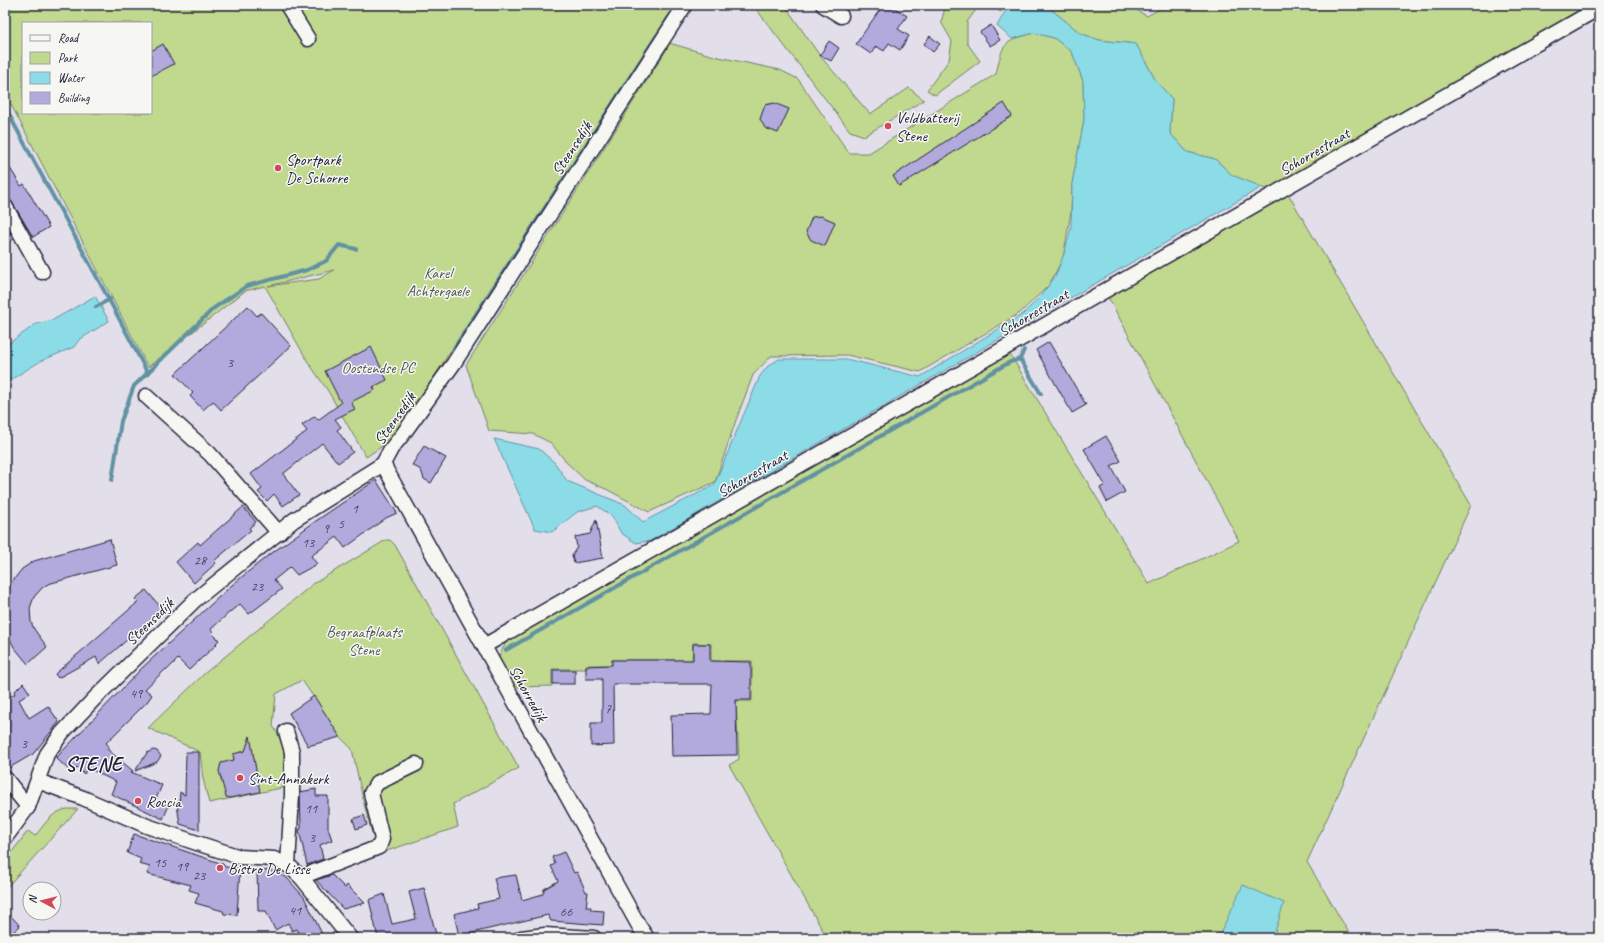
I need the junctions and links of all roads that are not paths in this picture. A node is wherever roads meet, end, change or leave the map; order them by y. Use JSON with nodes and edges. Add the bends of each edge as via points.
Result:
{"nodes":[{"id":1,"x":287,"y":5,"type":"edge"},
{"id":2,"x":685,"y":5,"type":"edge"},
{"id":3,"x":823,"y":5,"type":"edge"},
{"id":4,"x":1599,"y":8,"type":"edge"},
{"id":5,"x":841,"y":16,"type":"dead end"},
{"id":6,"x":308,"y":39,"type":"dead end"},
{"id":7,"x":5,"y":206,"type":"edge"},
{"id":8,"x":42,"y":272,"type":"dead end"},
{"id":9,"x":146,"y":396,"type":"dead end"},
{"id":10,"x":383,"y":464,"type":"junction"},
{"id":11,"x":279,"y":533,"type":"junction"},
{"id":12,"x":484,"y":646,"type":"junction"},
{"id":13,"x":286,"y":731,"type":"dead end"},
{"id":14,"x":416,"y":764,"type":"dead end"},
{"id":15,"x":38,"y":781,"type":"junction"},
{"id":16,"x":8,"y":783,"type":"edge"},
{"id":17,"x":28,"y":807,"type":"junction"},
{"id":18,"x":5,"y":838,"type":"edge"},
{"id":19,"x":288,"y":865,"type":"junction"},
{"id":20,"x":301,"y":877,"type":"junction"},
{"id":21,"x":350,"y":938,"type":"edge"},
{"id":22,"x":521,"y":938,"type":"edge"},
{"id":23,"x":594,"y":938,"type":"edge"},
{"id":24,"x":647,"y":938,"type":"edge"}],
"edges":[{"from":1,"to":6,"type":"street"},
{"from":2,"to":10,"type":"street","name":"Steensedijk","via":[[454,362]]},
{"from":3,"to":5,"type":"street"},
{"from":4,"to":12,"type":"street","name":"Schorrestraat"},
{"from":7,"to":8,"type":"street"},
{"from":9,"to":11,"type":"street","via":[[210,454]]},
{"from":10,"to":11,"type":"street","name":"Steensedijk","via":[[294,520]]},
{"from":10,"to":12,"type":"street","name":"Schorredijk"},
{"from":11,"to":15,"type":"street","name":"Steensedijk","via":[[195,600],[95,698],[62,733],[47,754]]},
{"from":12,"to":24,"type":"street","name":"Schorredijk"},
{"from":13,"to":19,"type":"street","via":[[292,752]]},
{"from":14,"to":20,"type":"street","via":[[377,783],[372,793],[382,839],[378,847]]},
{"from":15,"to":17,"type":"street","name":"Steensedijk"},
{"from":15,"to":19,"type":"street","via":[[147,826],[194,842],[240,857],[274,859]]},
{"from":16,"to":17,"type":"street"},
{"from":17,"to":18,"type":"street"},
{"from":19,"to":20,"type":"street"},
{"from":20,"to":21,"type":"street"},
{"from":22,"to":23,"type":"street","via":[[545,935]]}]}
